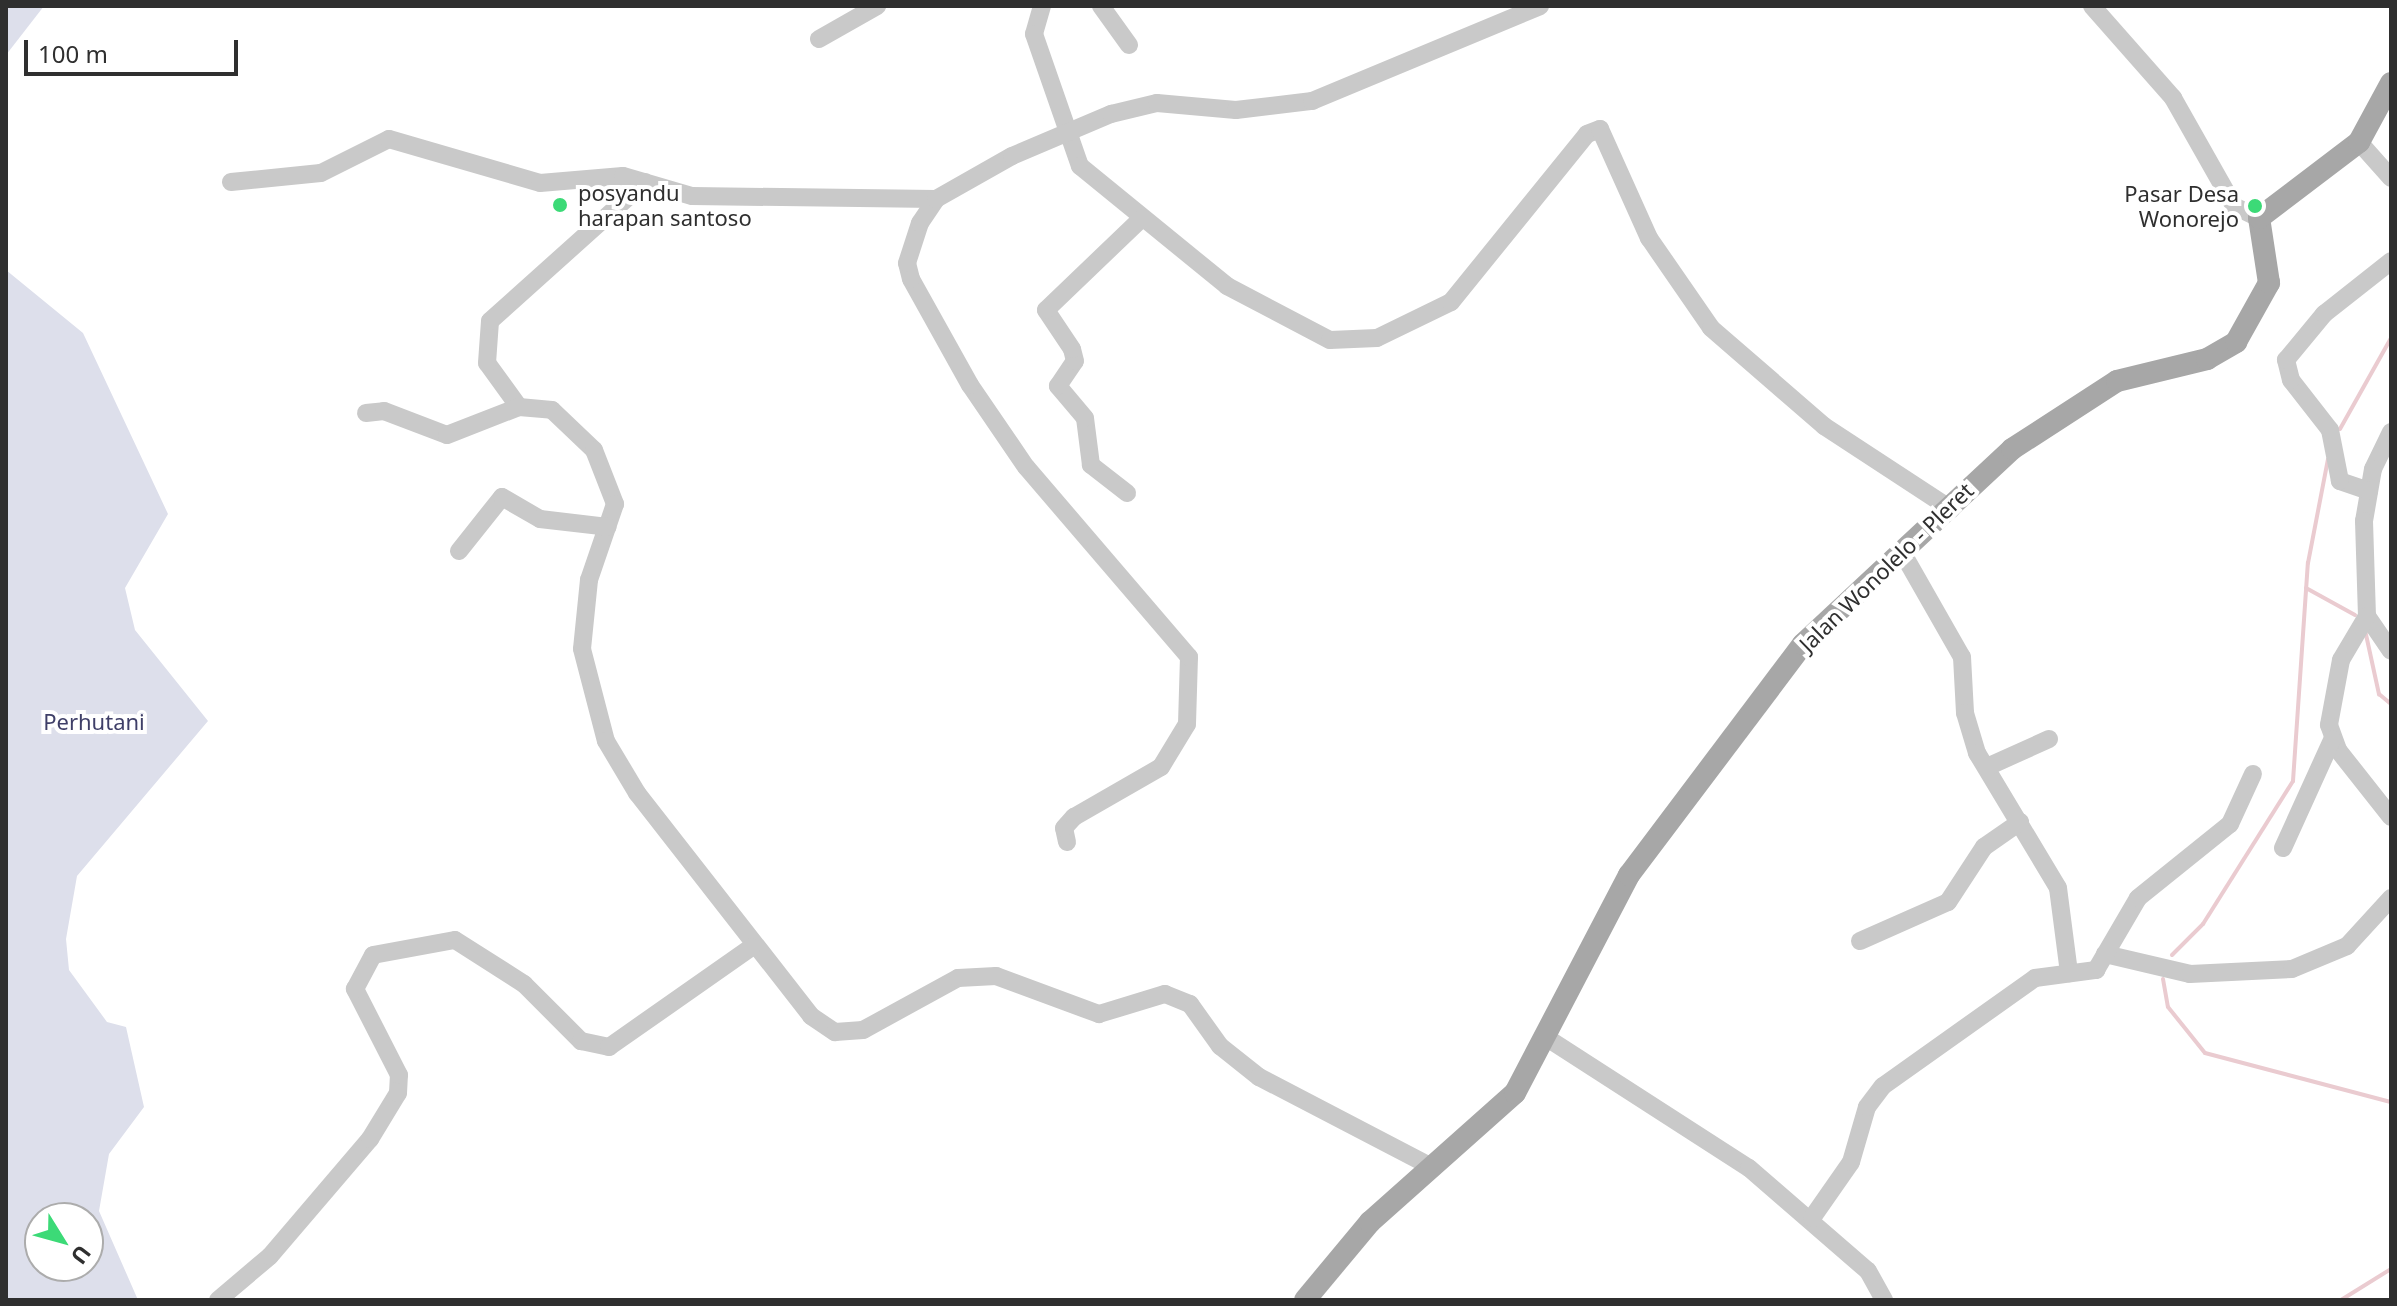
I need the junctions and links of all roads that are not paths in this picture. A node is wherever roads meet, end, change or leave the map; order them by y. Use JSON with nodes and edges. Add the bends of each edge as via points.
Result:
{"nodes":[{"id":1,"x":877,"y":6,"type":"edge"},
{"id":2,"x":1101,"y":6,"type":"edge"},
{"id":3,"x":1540,"y":6,"type":"edge"},
{"id":4,"x":2092,"y":6,"type":"edge"},
{"id":5,"x":1034,"y":8,"type":"edge"},
{"id":6,"x":819,"y":39,"type":"dead end"},
{"id":7,"x":1129,"y":45,"type":"dead end"},
{"id":8,"x":2391,"y":83,"type":"edge"},
{"id":9,"x":1065,"y":133,"type":"junction"},
{"id":10,"x":2359,"y":142,"type":"junction"},
{"id":11,"x":2391,"y":178,"type":"edge"},
{"id":12,"x":231,"y":182,"type":"dead end"},
{"id":13,"x":645,"y":182,"type":"junction"},
{"id":14,"x":936,"y":199,"type":"junction"},
{"id":15,"x":1142,"y":218,"type":"junction"},
{"id":16,"x":2259,"y":218,"type":"junction"},
{"id":17,"x":2391,"y":261,"type":"edge"},
{"id":18,"x":519,"y":407,"type":"junction"},
{"id":19,"x":366,"y":413,"type":"dead end"},
{"id":20,"x":2391,"y":432,"type":"edge"},
{"id":21,"x":2369,"y":491,"type":"junction"},
{"id":22,"x":1127,"y":493,"type":"dead end"},
{"id":23,"x":1951,"y":509,"type":"junction"},
{"id":24,"x":608,"y":527,"type":"junction"},
{"id":25,"x":459,"y":551,"type":"dead end"},
{"id":26,"x":1902,"y":552,"type":"junction"},
{"id":27,"x":2367,"y":616,"type":"junction"},
{"id":28,"x":2391,"y":651,"type":"edge"},
{"id":29,"x":2049,"y":739,"type":"dead end"},
{"id":30,"x":2332,"y":740,"type":"junction"},
{"id":31,"x":1987,"y":767,"type":"junction"},
{"id":32,"x":2253,"y":774,"type":"dead end"},
{"id":33,"x":2391,"y":817,"type":"edge"},
{"id":34,"x":2020,"y":822,"type":"junction"},
{"id":35,"x":1067,"y":842,"type":"dead end"},
{"id":36,"x":2283,"y":848,"type":"dead end"},
{"id":37,"x":2391,"y":898,"type":"edge"},
{"id":38,"x":1860,"y":941,"type":"dead end"},
{"id":39,"x":752,"y":947,"type":"junction"},
{"id":40,"x":2105,"y":954,"type":"junction"},
{"id":41,"x":2069,"y":973,"type":"junction"},
{"id":42,"x":1547,"y":1038,"type":"junction"},
{"id":43,"x":1430,"y":1166,"type":"junction"},
{"id":44,"x":1812,"y":1218,"type":"junction"},
{"id":45,"x":1301,"y":1298,"type":"edge"},
{"id":46,"x":218,"y":1300,"type":"edge"},
{"id":47,"x":1884,"y":1300,"type":"edge"}],
"edges":[{"from":1,"to":6,"type":"street"},
{"from":2,"to":7,"type":"street"},
{"from":3,"to":9,"type":"street","via":[[1312,101],[1236,110],[1157,103]]},
{"from":4,"to":16,"type":"street","via":[[2173,98],[2234,206]]},
{"from":5,"to":9,"type":"street","via":[[1034,34]]},
{"from":8,"to":10,"type":"main road"},
{"from":9,"to":14,"type":"street"},
{"from":9,"to":15,"type":"street","via":[[1080,166]]},
{"from":10,"to":11,"type":"street"},
{"from":10,"to":16,"type":"main road"},
{"from":12,"to":13,"type":"street","via":[[321,173],[389,139],[522,181],[623,176]]},
{"from":13,"to":14,"type":"street","via":[[692,196]]},
{"from":13,"to":18,"type":"street","via":[[490,321],[487,363]]},
{"from":14,"to":35,"type":"street","via":[[912,240],[911,279],[1026,467],[1189,657],[1187,724],[1161,767],[1074,817],[1064,828]]},
{"from":15,"to":22,"type":"street","via":[[1046,310],[1072,349],[1075,361],[1058,386],[1085,418],[1091,465]]},
{"from":15,"to":23,"type":"street","via":[[1227,286],[1297,328],[1330,340],[1377,338],[1451,302],[1587,134],[1600,129],[1649,238],[1711,328],[1824,426]]},
{"from":16,"to":23,"type":"main road","name":"Jalan Wonolelo - Pleret","via":[[2269,283],[2236,342],[2207,359],[2117,381],[2012,449]]},
{"from":17,"to":21,"type":"street","via":[[2324,314],[2286,360],[2291,380],[2330,430],[2340,481]]},
{"from":18,"to":19,"type":"street","via":[[447,435],[384,411]]},
{"from":18,"to":24,"type":"street","via":[[552,410],[594,450],[615,504]]},
{"from":20,"to":21,"type":"street"},
{"from":21,"to":27,"type":"street"},
{"from":23,"to":26,"type":"main road","name":"Jalan Wonolelo - Pleret"},
{"from":24,"to":25,"type":"street","via":[[540,519],[502,497]]},
{"from":24,"to":39,"type":"street","via":[[589,580],[582,649],[606,741]]},
{"from":26,"to":31,"type":"street","via":[[1954,634],[1969,732]]},
{"from":26,"to":42,"type":"main road","name":"Jalan Wonolelo - Pleret","via":[[1803,644],[1629,875]]},
{"from":27,"to":28,"type":"street"},
{"from":27,"to":30,"type":"street","via":[[2350,640],[2330,697]]},
{"from":29,"to":31,"type":"street"},
{"from":30,"to":33,"type":"street"},
{"from":30,"to":36,"type":"street"},
{"from":31,"to":34,"type":"street"},
{"from":32,"to":40,"type":"street","via":[[2230,824],[2138,898]]},
{"from":34,"to":38,"type":"street","via":[[1984,847],[1948,902]]},
{"from":34,"to":41,"type":"street","via":[[2058,888]]},
{"from":37,"to":40,"type":"street","via":[[2347,946],[2292,969],[2190,974]]},
{"from":39,"to":43,"type":"street","via":[[811,1016],[847,1034],[958,978],[996,976],[1099,1014],[1165,994],[1179,997],[1259,1077]]},
{"from":39,"to":46,"type":"street","via":[[609,1047],[581,1041],[524,984],[455,940],[373,955],[355,989],[399,1075],[398,1093],[370,1139],[270,1256]]},
{"from":40,"to":41,"type":"street","via":[[2092,972]]},
{"from":41,"to":44,"type":"street","via":[[2035,978],[1883,1086],[1867,1107],[1851,1162]]},
{"from":42,"to":43,"type":"main road","name":"Jalan Wonolelo - Pleret","via":[[1515,1093]]},
{"from":42,"to":44,"type":"street","via":[[1749,1168]]},
{"from":43,"to":45,"type":"main road","name":"Jalan Wonolelo - Pleret"},
{"from":44,"to":47,"type":"street","via":[[1868,1271]]}]}
